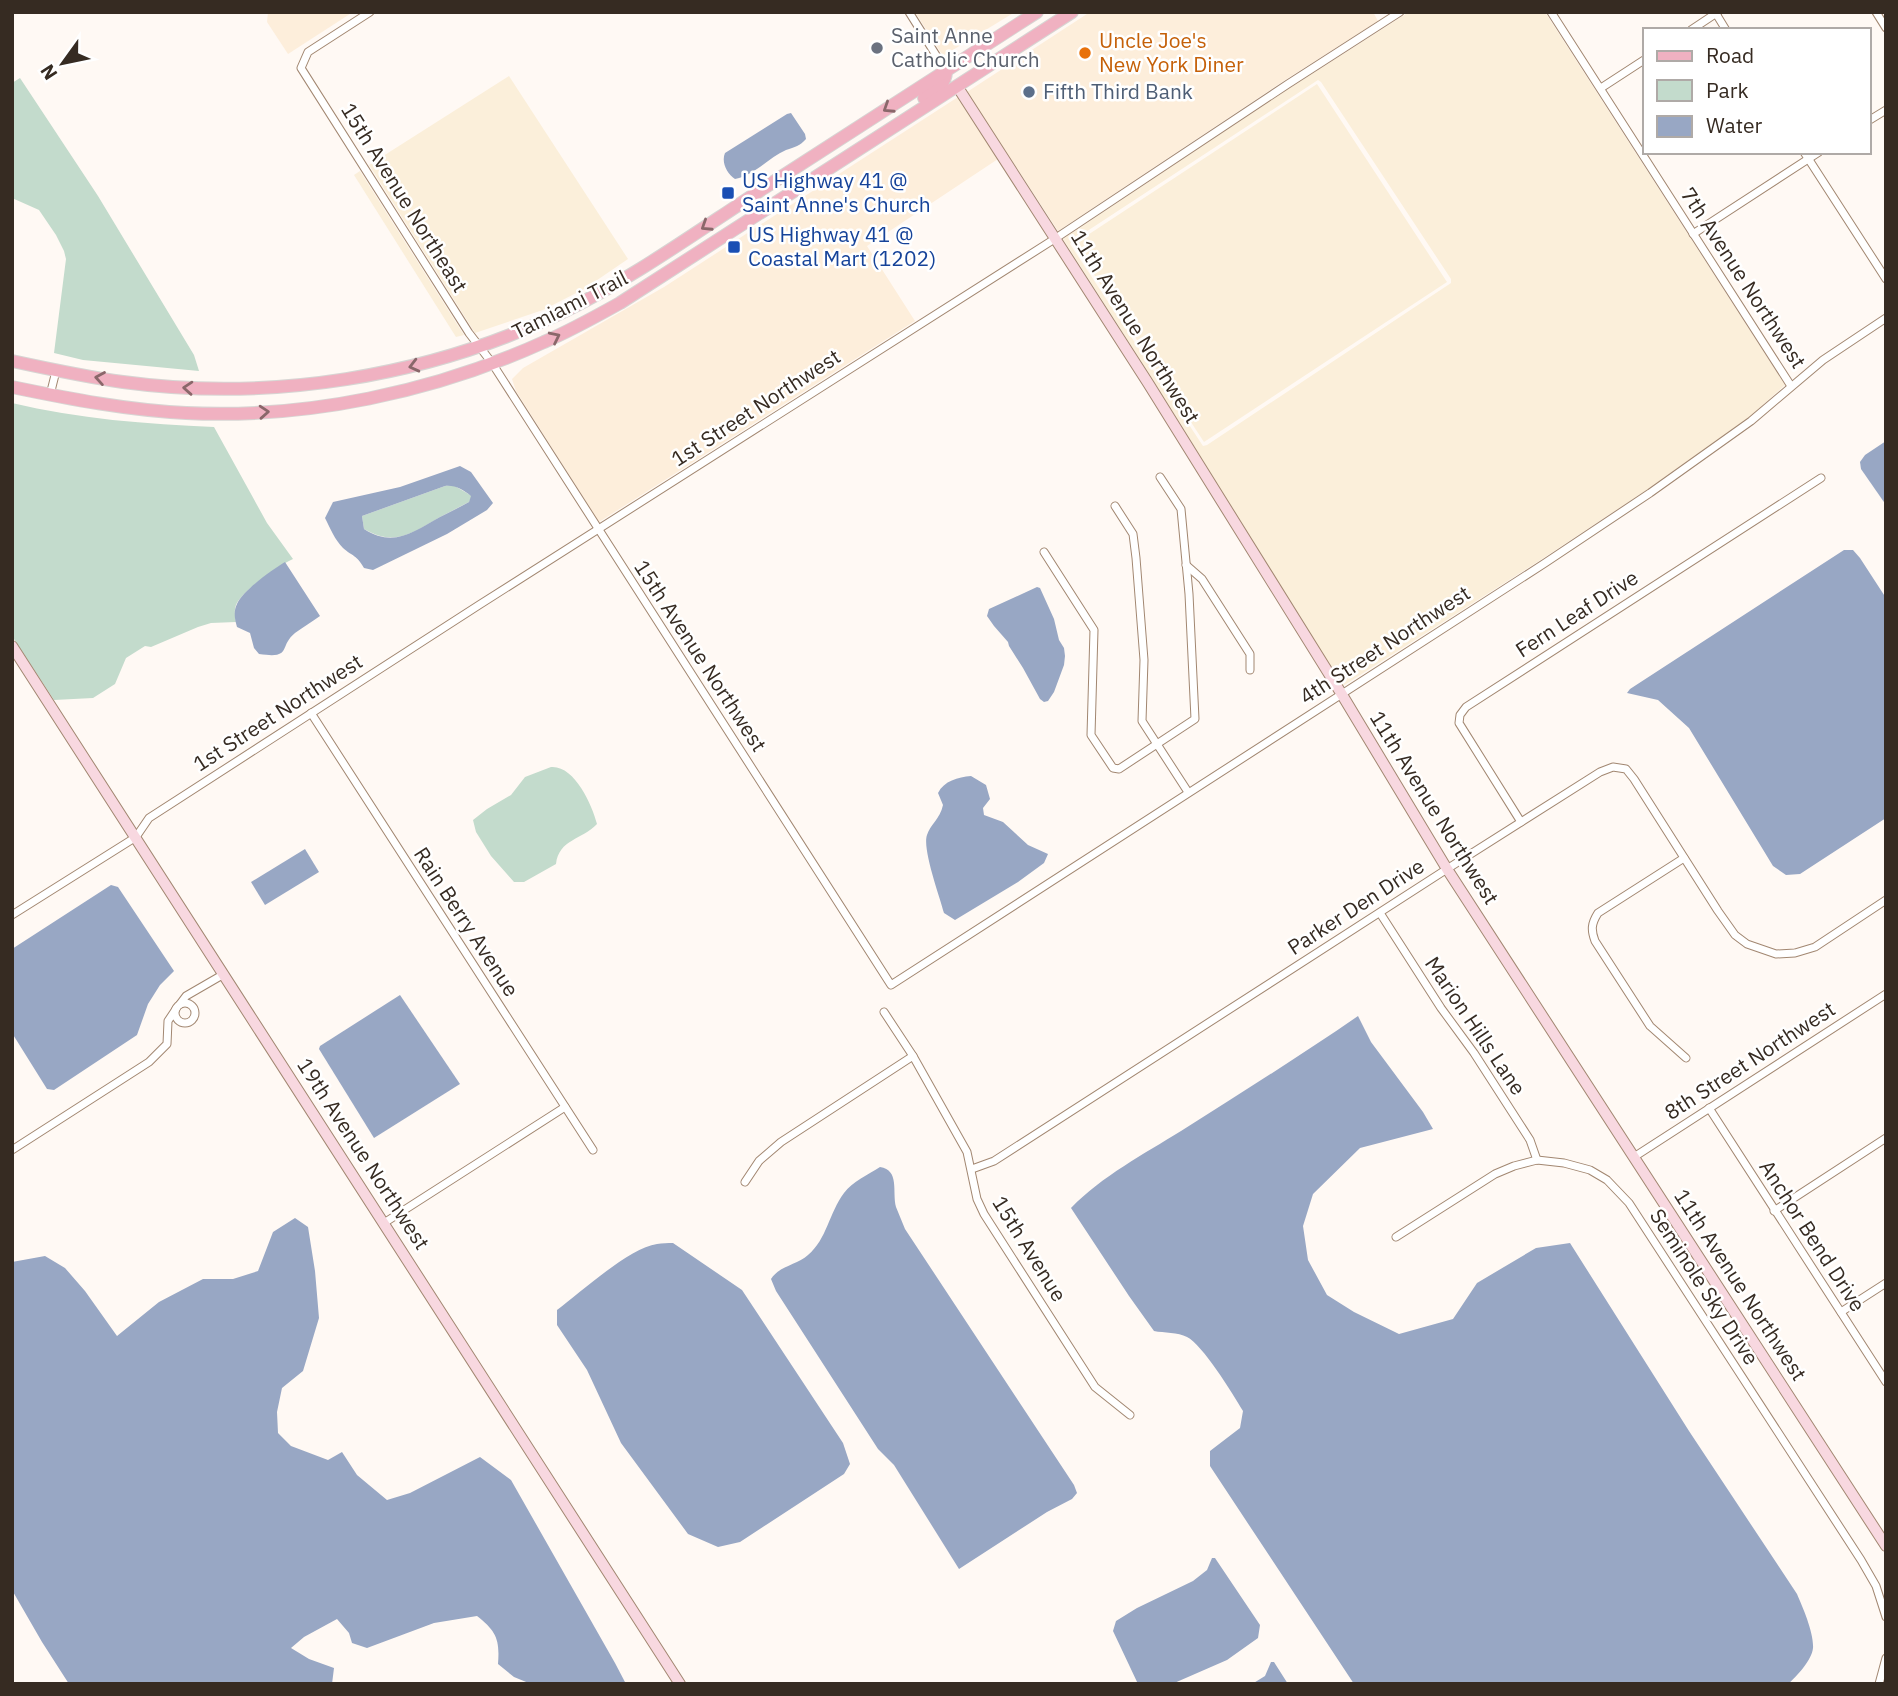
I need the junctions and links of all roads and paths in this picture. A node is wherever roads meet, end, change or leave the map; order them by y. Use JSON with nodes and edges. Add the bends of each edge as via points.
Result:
{"nodes":[{"id":1,"x":370,"y":12,"type":"edge"},
{"id":2,"x":909,"y":12,"type":"edge"},
{"id":3,"x":1037,"y":12,"type":"edge"},
{"id":4,"x":1072,"y":12,"type":"edge"},
{"id":5,"x":1379,"y":12,"type":"edge"},
{"id":6,"x":1400,"y":12,"type":"edge"},
{"id":7,"x":1551,"y":12,"type":"edge"},
{"id":8,"x":1876,"y":12,"type":"edge"},
{"id":9,"x":1716,"y":13,"type":"edge"},
{"id":10,"x":1385,"y":22,"type":"junction"},
{"id":11,"x":1694,"y":28,"type":"edge"},
{"id":12,"x":1886,"y":28,"type":"edge"},
{"id":13,"x":966,"y":58,"type":"junction"},
{"id":14,"x":1643,"y":61,"type":"edge"},
{"id":15,"x":946,"y":71,"type":"junction"},
{"id":16,"x":957,"y":86,"type":"junction"},
{"id":17,"x":1601,"y":89,"type":"junction"},
{"id":18,"x":1886,"y":110,"type":"edge"},
{"id":19,"x":915,"y":113,"type":"junction"},
{"id":20,"x":1870,"y":120,"type":"edge"},
{"id":21,"x":1806,"y":156,"type":"edge"},
{"id":22,"x":769,"y":185,"type":"junction"},
{"id":23,"x":779,"y":202,"type":"junction"},
{"id":24,"x":1693,"y":234,"type":"junction"},
{"id":25,"x":1056,"y":238,"type":"junction"},
{"id":26,"x":669,"y":249,"type":"junction"},
{"id":27,"x":679,"y":267,"type":"junction"},
{"id":28,"x":1886,"y":279,"type":"edge"},
{"id":29,"x":1886,"y":318,"type":"edge"},
{"id":30,"x":479,"y":346,"type":"junction"},
{"id":31,"x":12,"y":361,"type":"edge"},
{"id":32,"x":492,"y":363,"type":"junction"},
{"id":33,"x":56,"y":371,"type":"junction"},
{"id":34,"x":1791,"y":386,"type":"junction"},
{"id":35,"x":12,"y":387,"type":"edge"},
{"id":36,"x":50,"y":395,"type":"junction"},
{"id":37,"x":1160,"y":477,"type":"dead end"},
{"id":38,"x":1821,"y":478,"type":"dead end"},
{"id":39,"x":1115,"y":506,"type":"dead end"},
{"id":40,"x":598,"y":530,"type":"junction"},
{"id":41,"x":1044,"y":552,"type":"dead end"},
{"id":42,"x":1186,"y":564,"type":"junction"},
{"id":43,"x":13,"y":650,"type":"edge"},
{"id":44,"x":1250,"y":670,"type":"dead end"},
{"id":45,"x":1341,"y":693,"type":"junction"},
{"id":46,"x":311,"y":713,"type":"junction"},
{"id":47,"x":1157,"y":744,"type":"junction"},
{"id":48,"x":1188,"y":792,"type":"junction"},
{"id":49,"x":1521,"y":822,"type":"junction"},
{"id":50,"x":136,"y":837,"type":"junction"},
{"id":51,"x":1684,"y":858,"type":"junction"},
{"id":52,"x":1447,"y":869,"type":"junction"},
{"id":53,"x":1886,"y":900,"type":"edge"},
{"id":54,"x":1380,"y":912,"type":"junction"},
{"id":55,"x":12,"y":915,"type":"edge"},
{"id":56,"x":224,"y":974,"type":"junction"},
{"id":57,"x":891,"y":985,"type":"joint"},
{"id":58,"x":197,"y":990,"type":"junction"},
{"id":59,"x":1886,"y":994,"type":"edge"},
{"id":60,"x":178,"y":1007,"type":"junction"},
{"id":61,"x":194,"y":1007,"type":"junction"},
{"id":62,"x":884,"y":1012,"type":"dead end"},
{"id":63,"x":183,"y":1023,"type":"junction"},
{"id":64,"x":168,"y":1032,"type":"junction"},
{"id":65,"x":913,"y":1056,"type":"junction"},
{"id":66,"x":1686,"y":1058,"type":"dead end"},
{"id":67,"x":565,"y":1107,"type":"junction"},
{"id":68,"x":1709,"y":1108,"type":"junction"},
{"id":69,"x":1886,"y":1138,"type":"edge"},
{"id":70,"x":12,"y":1150,"type":"edge"},
{"id":71,"x":593,"y":1150,"type":"dead end"},
{"id":72,"x":1634,"y":1157,"type":"junction"},
{"id":73,"x":1537,"y":1160,"type":"junction"},
{"id":74,"x":972,"y":1169,"type":"junction"},
{"id":75,"x":745,"y":1182,"type":"dead end"},
{"id":76,"x":1774,"y":1211,"type":"junction"},
{"id":77,"x":384,"y":1223,"type":"junction"},
{"id":78,"x":1396,"y":1237,"type":"dead end"},
{"id":79,"x":1886,"y":1283,"type":"edge"},
{"id":80,"x":1841,"y":1312,"type":"junction"},
{"id":81,"x":1886,"y":1382,"type":"edge"},
{"id":82,"x":1130,"y":1415,"type":"dead end"},
{"id":83,"x":1886,"y":1546,"type":"edge"},
{"id":84,"x":1886,"y":1617,"type":"edge"},
{"id":85,"x":1886,"y":1660,"type":"edge"},
{"id":86,"x":680,"y":1684,"type":"edge"},
{"id":87,"x":1878,"y":1684,"type":"edge"}],
"edges":[{"from":1,"to":30,"type":"street","name":"15th Avenue Northeast","via":[[308,52],[301,68]]},
{"from":2,"to":15,"type":"street"},
{"from":3,"to":13,"type":"main road","name":"Tamiami Trail"},
{"from":4,"to":16,"type":"main road","name":"Tamiami Trail"},
{"from":5,"to":10,"type":"street"},
{"from":6,"to":10,"type":"street","name":"1st Street Northwest"},
{"from":7,"to":17,"type":"street","name":"7th Avenue Northwest"},
{"from":8,"to":12,"type":"street"},
{"from":9,"to":11,"type":"street"},
{"from":10,"to":25,"type":"street","name":"1st Street Northwest"},
{"from":13,"to":15,"type":"main road","name":"Tamiami Trail"},
{"from":13,"to":16,"type":"main road"},
{"from":14,"to":17,"type":"street"},
{"from":15,"to":19,"type":"main road","via":[[941,86],[921,100]]},
{"from":15,"to":22,"type":"main road","name":"Tamiami Trail","one_way":true},
{"from":16,"to":19,"type":"main road","name":"Tamiami Trail"},
{"from":16,"to":25,"type":"street","name":"11th Avenue Northwest"},
{"from":17,"to":24,"type":"street","name":"7th Avenue Northwest"},
{"from":18,"to":20,"type":"street"},
{"from":19,"to":23,"type":"main road","name":"Tamiami Trail"},
{"from":21,"to":24,"type":"street"},
{"from":21,"to":28,"type":"street"},
{"from":22,"to":23,"type":"main road"},
{"from":22,"to":26,"type":"main road","name":"Tamiami Trail","one_way":true},
{"from":23,"to":27,"type":"main road","name":"Tamiami Trail"},
{"from":24,"to":34,"type":"street","name":"7th Avenue Northwest"},
{"from":25,"to":40,"type":"street","name":"1st Street Northwest"},
{"from":25,"to":45,"type":"street","name":"11th Avenue Northwest"},
{"from":26,"to":27,"type":"main road"},
{"from":26,"to":30,"type":"main road","name":"Tamiami Trail","via":[[559,314]]},
{"from":32,"to":27,"type":"main road","name":"Tamiami Trail","one_way":true,"via":[[580,325]]},
{"from":29,"to":34,"type":"street","name":"4th Street Northwest"},
{"from":30,"to":32,"type":"street","name":"15th Avenue Northwest"},
{"from":30,"to":33,"type":"main road","name":"Tamiami Trail","one_way":true,"via":[[374,374],[268,387],[158,386]]},
{"from":31,"to":33,"type":"main road","name":"Tamiami Trail"},
{"from":36,"to":32,"type":"main road","name":"Tamiami Trail","one_way":true,"via":[[142,410],[270,411],[374,397]]},
{"from":32,"to":40,"type":"street","name":"15th Avenue Northwest"},
{"from":33,"to":36,"type":"street"},
{"from":34,"to":45,"type":"street","name":"4th Street Northwest","via":[[1751,421],[1650,493]]},
{"from":35,"to":36,"type":"main road","name":"Tamiami Trail"},
{"from":37,"to":42,"type":"street","via":[[1181,509]]},
{"from":38,"to":49,"type":"street","name":"Fern Leaf Drive","via":[[1466,707],[1459,723]]},
{"from":39,"to":47,"type":"street","via":[[1133,534],[1144,653],[1142,721]]},
{"from":40,"to":46,"type":"street","name":"1st Street Northwest"},
{"from":40,"to":57,"type":"street","name":"15th Avenue Northwest"},
{"from":41,"to":47,"type":"street","via":[[1094,630],[1091,735],[1113,768]]},
{"from":42,"to":44,"type":"street","via":[[1202,579],[1250,654]]},
{"from":42,"to":47,"type":"street","via":[[1195,719]]},
{"from":43,"to":50,"type":"street","name":"19th Avenue Northwest"},
{"from":45,"to":48,"type":"street","name":"4th Street Northwest"},
{"from":45,"to":52,"type":"street","name":"11th Avenue Northwest"},
{"from":46,"to":50,"type":"street","name":"1st Street Northwest","via":[[149,818]]},
{"from":46,"to":67,"type":"street","name":"Rain Berry Avenue"},
{"from":47,"to":48,"type":"street"},
{"from":48,"to":57,"type":"street","name":"4th Street Northwest"},
{"from":49,"to":51,"type":"street","name":"Parker Den Drive","via":[[1600,772],[1626,769]]},
{"from":49,"to":52,"type":"street","name":"Parker Den Drive"},
{"from":50,"to":55,"type":"street","name":"1st Street Northwest"},
{"from":50,"to":56,"type":"street","name":"19th Avenue Northwest"},
{"from":51,"to":53,"type":"street","name":"Parker Den Drive","via":[[1735,935],[1776,954],[1815,947]]},
{"from":51,"to":66,"type":"street","via":[[1598,914],[1592,932],[1650,1026]]},
{"from":52,"to":54,"type":"street","name":"Parker Den Drive"},
{"from":52,"to":72,"type":"street","name":"11th Avenue Northwest"},
{"from":54,"to":73,"type":"street","name":"Marion Hills Lane","via":[[1530,1140]]},
{"from":54,"to":74,"type":"street","name":"Parker Den Drive","via":[[994,1161]]},
{"from":56,"to":58,"type":"street"},
{"from":56,"to":77,"type":"street","name":"19th Avenue Northwest"},
{"from":58,"to":60,"type":"street"},
{"from":58,"to":61,"type":"street"},
{"from":59,"to":68,"type":"street","name":"8th Street Northwest"},
{"from":60,"to":61,"type":"street","via":[[188,1003]]},
{"from":60,"to":63,"type":"street","via":[[177,1019]]},
{"from":60,"to":64,"type":"street","via":[[168,1021]]},
{"from":61,"to":63,"type":"street","via":[[194,1018]]},
{"from":62,"to":65,"type":"street","name":"15th Avenue"},
{"from":63,"to":64,"type":"street"},
{"from":64,"to":70,"type":"street","via":[[167,1044],[149,1062]]},
{"from":65,"to":74,"type":"street","name":"15th Avenue","via":[[955,1128]]},
{"from":65,"to":75,"type":"street","via":[[781,1142],[759,1161]]},
{"from":67,"to":71,"type":"street","name":"Rain Berry Avenue"},
{"from":67,"to":77,"type":"street"},
{"from":68,"to":72,"type":"street","name":"8th Street Northwest"},
{"from":68,"to":76,"type":"street","name":"Anchor Bend Drive"},
{"from":69,"to":76,"type":"street"},
{"from":72,"to":83,"type":"street","name":"11th Avenue Northwest"},
{"from":73,"to":78,"type":"street","name":"Seminole Sky Drive","via":[[1495,1174]]},
{"from":73,"to":84,"type":"street","name":"Seminole Sky Drive","via":[[1590,1170],[1629,1203],[1861,1560]]},
{"from":74,"to":82,"type":"street","name":"15th Avenue","via":[[977,1199],[1008,1252],[1095,1387]]},
{"from":76,"to":80,"type":"street","name":"Anchor Bend Drive"},
{"from":77,"to":86,"type":"street","name":"19th Avenue Northwest"},
{"from":79,"to":80,"type":"street"},
{"from":80,"to":81,"type":"street","name":"Anchor Bend Drive"},
{"from":85,"to":87,"type":"street"}]}
